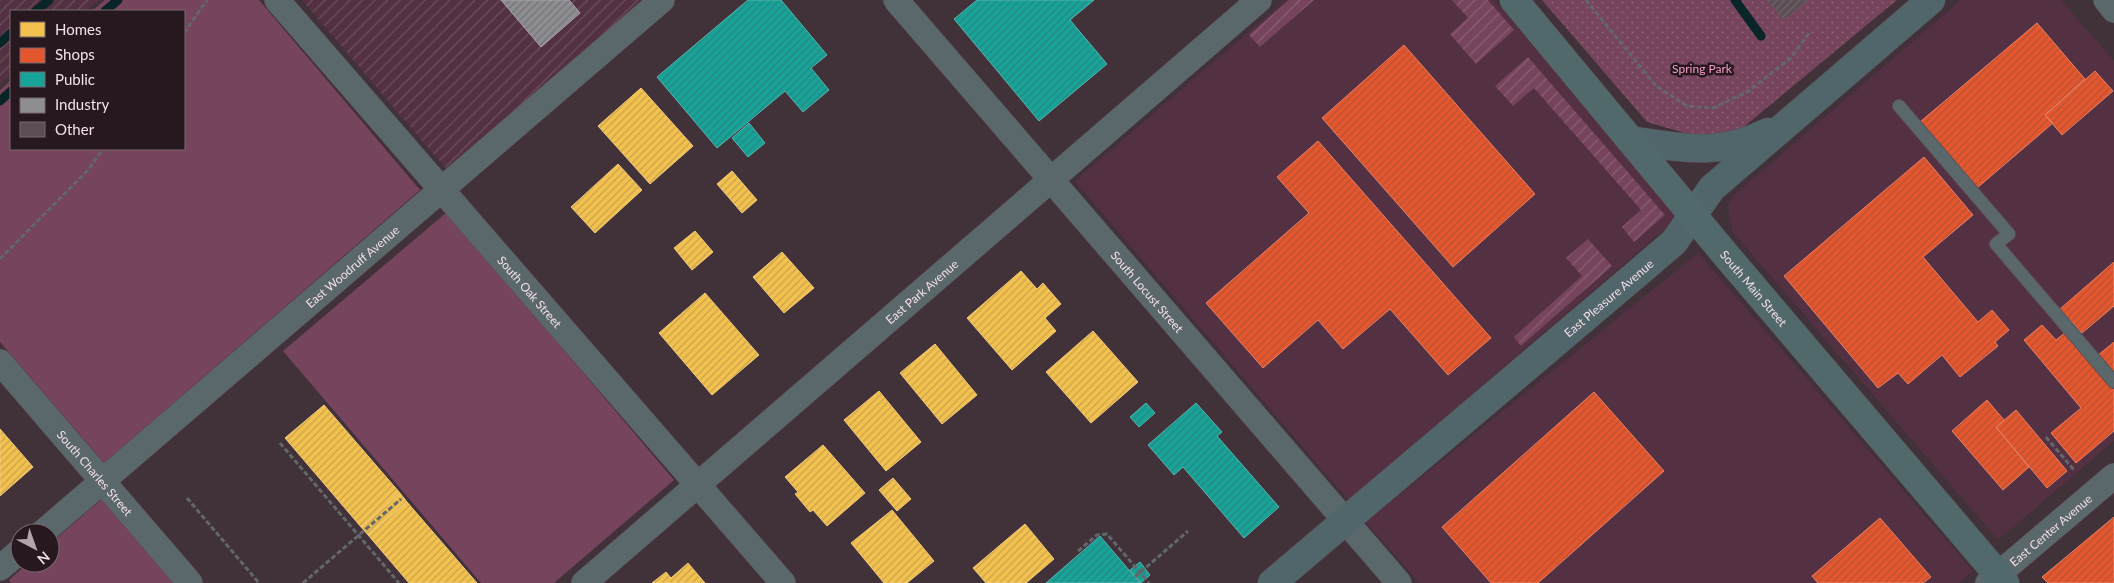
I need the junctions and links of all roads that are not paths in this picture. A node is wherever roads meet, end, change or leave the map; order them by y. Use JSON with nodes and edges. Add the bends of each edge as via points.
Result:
{"nodes":[{"id":1,"x":278,"y":0,"type":"edge"},
{"id":2,"x":662,"y":0,"type":"edge"},
{"id":3,"x":896,"y":0,"type":"edge"},
{"id":4,"x":1259,"y":0,"type":"edge"},
{"id":5,"x":1514,"y":0,"type":"edge"},
{"id":6,"x":1931,"y":0,"type":"edge"},
{"id":7,"x":2106,"y":0,"type":"edge"},
{"id":8,"x":2114,"y":10,"type":"edge"},
{"id":9,"x":1899,"y":106,"type":"dead end"},
{"id":10,"x":1787,"y":123,"type":"junction"},
{"id":11,"x":1630,"y":140,"type":"junction"},
{"id":12,"x":1051,"y":180,"type":"junction"},
{"id":13,"x":442,"y":189,"type":"junction"},
{"id":14,"x":1692,"y":214,"type":"junction"},
{"id":15,"x":0,"y":362,"type":"edge"},
{"id":16,"x":2114,"y":382,"type":"edge"},
{"id":17,"x":2114,"y":476,"type":"edge"},
{"id":18,"x":102,"y":481,"type":"junction"},
{"id":19,"x":698,"y":486,"type":"junction"},
{"id":20,"x":1345,"y":520,"type":"junction"},
{"id":21,"x":54,"y":523,"type":"edge"},
{"id":22,"x":10,"y":560,"type":"edge"},
{"id":23,"x":0,"y":568,"type":"edge"},
{"id":24,"x":1997,"y":580,"type":"edge"},
{"id":25,"x":190,"y":583,"type":"edge"},
{"id":26,"x":584,"y":583,"type":"edge"},
{"id":27,"x":783,"y":583,"type":"edge"},
{"id":28,"x":1272,"y":583,"type":"edge"},
{"id":29,"x":1399,"y":583,"type":"edge"}],
"edges":[{"from":1,"to":13,"type":"street","name":"South Oak Street"},
{"from":2,"to":13,"type":"street","name":"East Woodruff Avenue"},
{"from":3,"to":12,"type":"street","name":"South Locust Street"},
{"from":4,"to":12,"type":"street","name":"East Park Avenue"},
{"from":5,"to":11,"type":"main road","name":"South Main Street"},
{"from":6,"to":10,"type":"street","name":"East Pleasure Avenue"},
{"from":7,"to":8,"type":"street"},
{"from":9,"to":16,"type":"lane","via":[[2008,234],[1996,244]]},
{"from":10,"to":11,"type":"street","via":[[1758,137],[1703,150]]},
{"from":10,"to":14,"type":"street","name":"East Pleasure Avenue","via":[[1712,188]]},
{"from":11,"to":14,"type":"main road","name":"South Main Street"},
{"from":12,"to":19,"type":"street","name":"East Park Avenue"},
{"from":12,"to":20,"type":"street","name":"South Locust Street"},
{"from":13,"to":18,"type":"street","name":"East Woodruff Avenue"},
{"from":13,"to":19,"type":"street","name":"South Oak Street"},
{"from":14,"to":20,"type":"street","name":"East Pleasure Avenue","via":[[1674,242]]},
{"from":14,"to":24,"type":"main road","name":"South Main Street"},
{"from":15,"to":18,"type":"street","name":"South Charles Street"},
{"from":17,"to":24,"type":"street","name":"East Center Avenue"},
{"from":18,"to":21,"type":"street","name":"East Woodruff Avenue"},
{"from":18,"to":25,"type":"street","name":"South Charles Street"},
{"from":19,"to":26,"type":"street","name":"East Park Avenue"},
{"from":19,"to":27,"type":"street","name":"South Oak Street"},
{"from":20,"to":28,"type":"street","name":"East Pleasure Avenue"},
{"from":20,"to":29,"type":"street","name":"South Locust Street"},
{"from":22,"to":23,"type":"street"}]}
